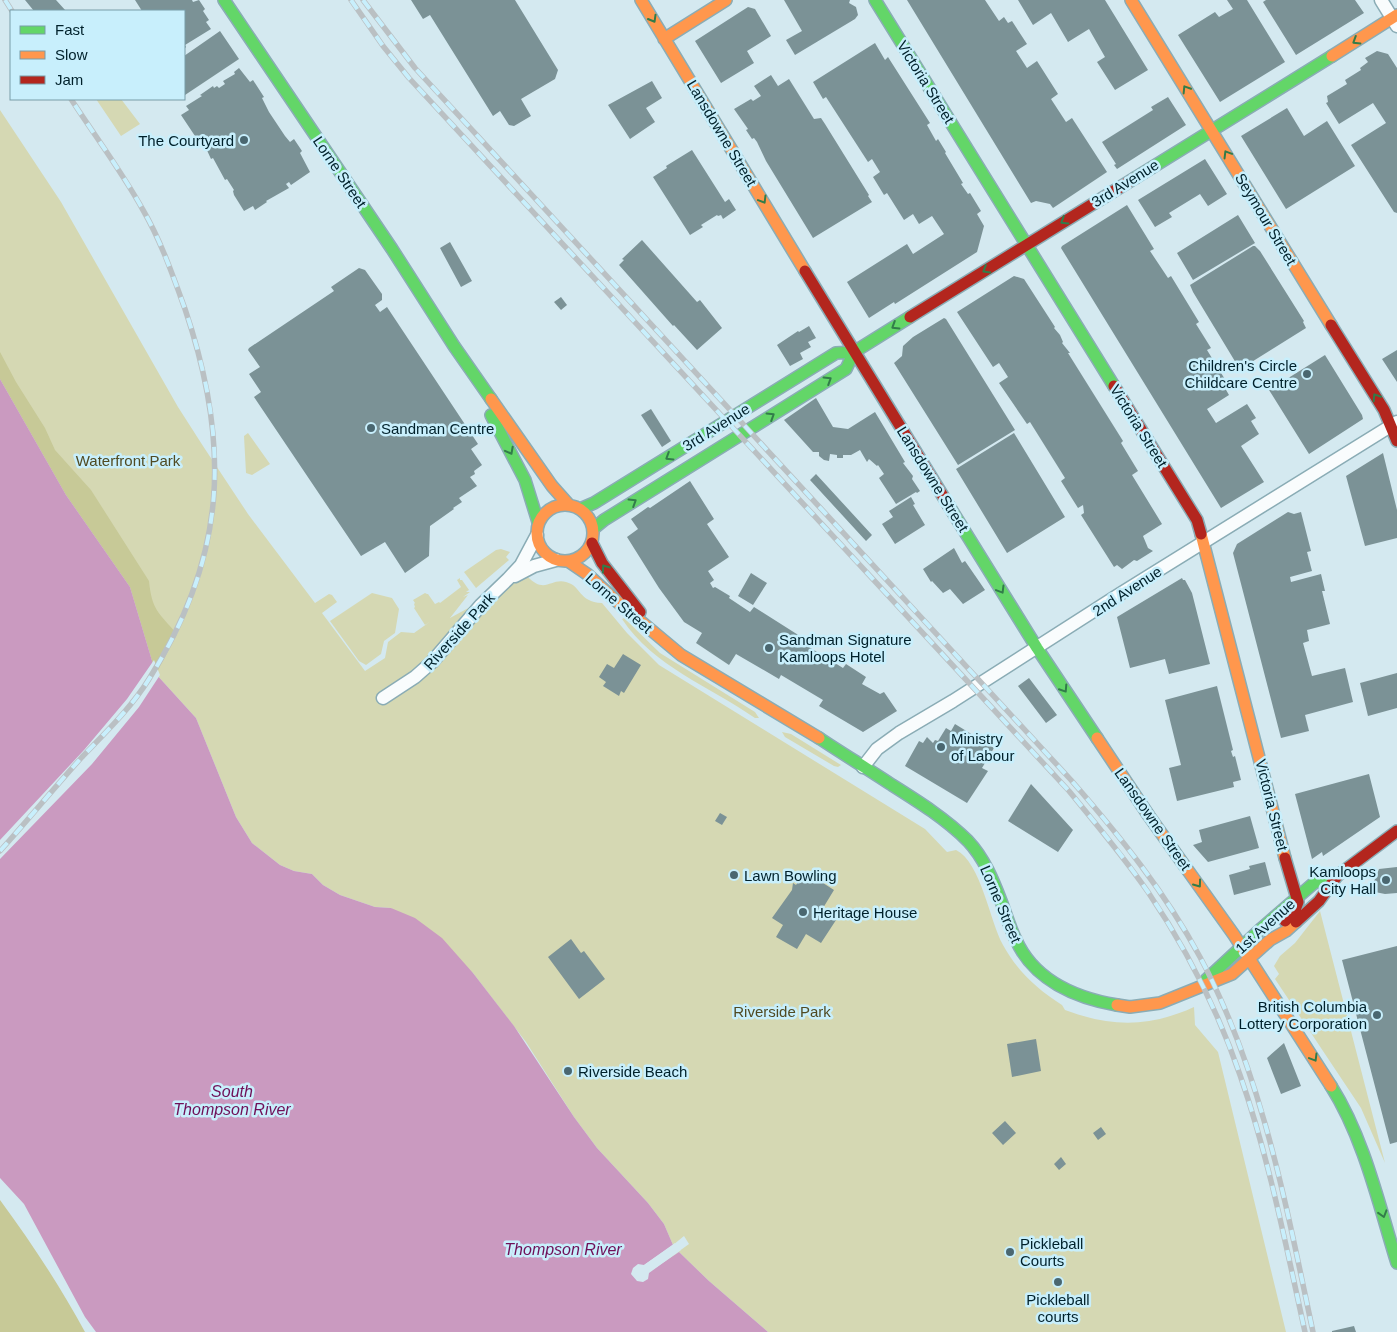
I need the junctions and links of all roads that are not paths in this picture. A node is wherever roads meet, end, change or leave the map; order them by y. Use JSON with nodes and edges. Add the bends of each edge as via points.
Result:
{"nodes":[{"id":1,"x":224,"y":0,"type":"edge"},
{"id":2,"x":641,"y":0,"type":"edge"},
{"id":3,"x":726,"y":0,"type":"edge"},
{"id":4,"x":875,"y":0,"type":"edge"},
{"id":5,"x":1131,"y":0,"type":"edge"},
{"id":6,"x":1381,"y":0,"type":"edge"},
{"id":7,"x":1395,"y":20,"type":"edge"},
{"id":8,"x":664,"y":39,"type":"junction"},
{"id":9,"x":1212,"y":130,"type":"junction"},
{"id":10,"x":1028,"y":244,"type":"junction"},
{"id":11,"x":454,"y":346,"type":"junction"},
{"id":12,"x":854,"y":352,"type":"junction"},
{"id":13,"x":1394,"y":424,"type":"edge"},
{"id":14,"x":1397,"y":441,"type":"edge"},
{"id":15,"x":568,"y":504,"type":"junction"},
{"id":16,"x":580,"y":509,"type":"junction"},
{"id":17,"x":538,"y":529,"type":"junction"},
{"id":18,"x":593,"y":529,"type":"junction"},
{"id":19,"x":592,"y":542,"type":"junction"},
{"id":20,"x":1204,"y":542,"type":"junction"},
{"id":21,"x":562,"y":560,"type":"junction"},
{"id":22,"x":508,"y":579,"type":"junction"},
{"id":23,"x":669,"y":647,"type":"junction"},
{"id":24,"x":1037,"y":648,"type":"junction"},
{"id":25,"x":383,"y":698,"type":"dead end"},
{"id":26,"x":863,"y":767,"type":"junction"},
{"id":27,"x":1397,"y":831,"type":"edge"},
{"id":28,"x":1337,"y":876,"type":"junction"},
{"id":29,"x":1297,"y":898,"type":"junction"},
{"id":30,"x":1270,"y":940,"type":"junction"},
{"id":31,"x":1242,"y":947,"type":"junction"},
{"id":32,"x":1250,"y":960,"type":"junction"},
{"id":33,"x":1199,"y":986,"type":"junction"},
{"id":34,"x":1397,"y":1263,"type":"edge"}],
"edges":[{"from":1,"to":11,"type":"street","name":"Lorne Street"},
{"from":2,"to":8,"type":"street","name":"Lansdowne Street","one_way":true},
{"from":3,"to":8,"type":"street"},
{"from":4,"to":10,"type":"street","name":"Victoria Street"},
{"from":9,"to":5,"type":"street","name":"Seymour Street","one_way":true},
{"from":6,"to":7,"type":"street"},
{"from":7,"to":9,"type":"street","name":"3rd Avenue","one_way":true},
{"from":8,"to":12,"type":"street","name":"Lansdowne Street","one_way":true},
{"from":9,"to":10,"type":"street","name":"3rd Avenue","one_way":true},
{"from":13,"to":9,"type":"street","name":"Seymour Street","one_way":true},
{"from":10,"to":12,"type":"street","name":"3rd Avenue","one_way":true},
{"from":10,"to":20,"type":"street","name":"Victoria Street","via":[[1197,520]]},
{"from":11,"to":15,"type":"street","name":"Lorne Street"},
{"from":11,"to":17,"type":"street","name":"Lorne Street","one_way":true,"via":[[533,497]]},
{"from":12,"to":16,"type":"street","name":"3rd Avenue","one_way":true,"via":[[836,353]]},
{"from":18,"to":12,"type":"street","name":"3rd Avenue","one_way":true,"via":[[846,369]]},
{"from":12,"to":24,"type":"street","name":"Lansdowne Street","one_way":true},
{"from":13,"to":14,"type":"street","name":"Seymour Street"},
{"from":13,"to":20,"type":"street","name":"2nd Avenue"},
{"from":15,"to":16,"type":"street"},
{"from":15,"to":17,"type":"street","via":[[547,510]]},
{"from":16,"to":18,"type":"street"},
{"from":17,"to":21,"type":"street","via":[[543,550]]},
{"from":17,"to":22,"type":"street","name":"Riverside Park","via":[[521,565]]},
{"from":18,"to":19,"type":"street"},
{"from":19,"to":21,"type":"street","via":[[583,555]]},
{"from":23,"to":19,"type":"street","name":"Lorne Street","one_way":true,"via":[[608,572]]},
{"from":20,"to":24,"type":"street","name":"2nd Avenue"},
{"from":20,"to":29,"type":"street","name":"Victoria Street"},
{"from":21,"to":22,"type":"street","name":"Riverside Park","via":[[534,566]]},
{"from":21,"to":23,"type":"street","name":"Lorne Street","via":[[587,574]]},
{"from":22,"to":25,"type":"street","name":"Riverside Park","via":[[489,596],[432,662]]},
{"from":23,"to":26,"type":"street","name":"Lorne Street"},
{"from":24,"to":26,"type":"street","name":"2nd Avenue","via":[[899,733],[877,749]]},
{"from":24,"to":31,"type":"street","name":"Lansdowne Street","one_way":true,"via":[[1149,816]]},
{"from":26,"to":33,"type":"street","name":"Lorne Street","via":[[940,816],[970,843],[993,879],[1019,947],[1038,970],[1061,988],[1095,1001],[1130,1007],[1160,1003]]},
{"from":27,"to":28,"type":"street","name":"1st Avenue"},
{"from":28,"to":29,"type":"street","name":"1st Avenue","via":[[1314,883]]},
{"from":28,"to":30,"type":"street","name":"1st Avenue","via":[[1319,901],[1286,931]]},
{"from":29,"to":30,"type":"street","via":[[1297,911],[1280,925]]},
{"from":29,"to":31,"type":"street","name":"1st Avenue"},
{"from":30,"to":32,"type":"street","name":"1st Avenue"},
{"from":31,"to":32,"type":"street","name":"Lansdowne Street"},
{"from":31,"to":33,"type":"street","name":"1st Avenue"},
{"from":32,"to":33,"type":"street","name":"Lorne Street","via":[[1232,974]]},
{"from":32,"to":34,"type":"street","name":"Lansdowne Street","one_way":true,"via":[[1334,1091],[1352,1128],[1368,1167]]}]}
